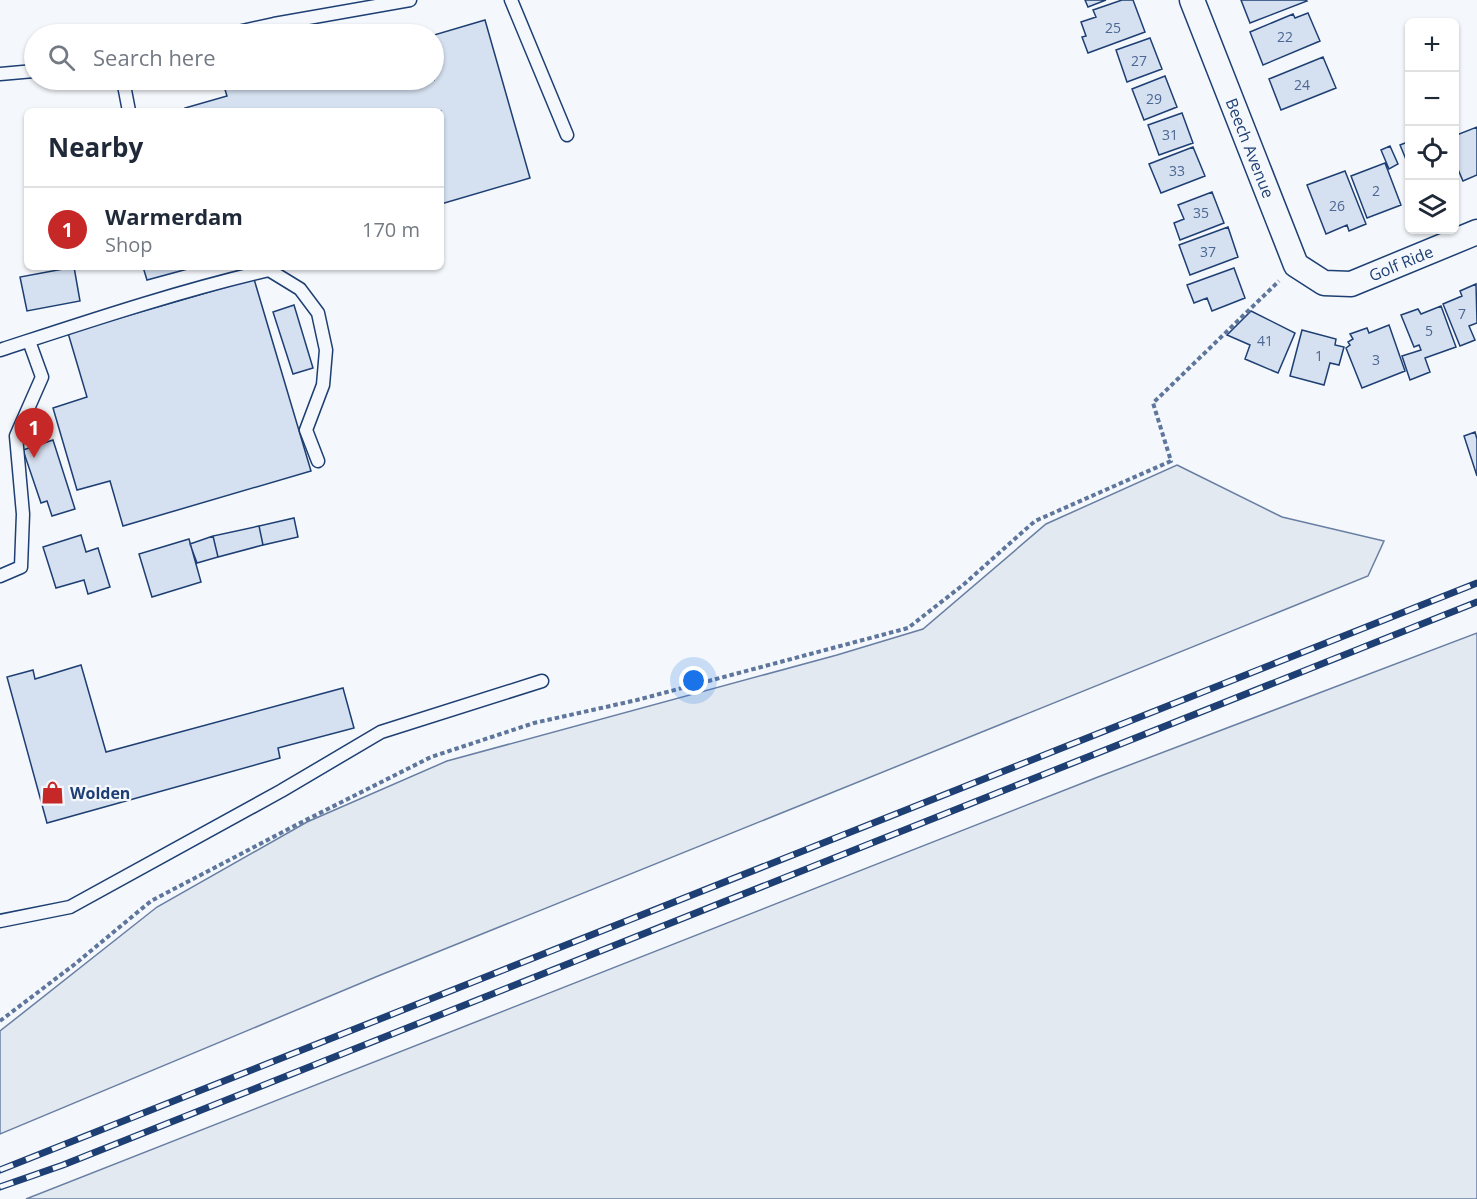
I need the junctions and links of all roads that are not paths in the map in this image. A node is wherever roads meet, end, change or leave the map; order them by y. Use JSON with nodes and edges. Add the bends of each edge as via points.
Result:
{"nodes":[{"id":1,"x":410,"y":0,"type":"edge"},
{"id":2,"x":511,"y":0,"type":"edge"},
{"id":3,"x":1192,"y":0,"type":"edge"},
{"id":4,"x":274,"y":24,"type":"edge"},
{"id":5,"x":24,"y":72,"type":"edge"},
{"id":6,"x":0,"y":74,"type":"edge"},
{"id":7,"x":125,"y":90,"type":"edge"},
{"id":8,"x":128,"y":108,"type":"edge"},
{"id":9,"x":567,"y":135,"type":"dead end"},
{"id":10,"x":1477,"y":232,"type":"edge"},
{"id":11,"x":1324,"y":283,"type":"joint"},
{"id":12,"x":29,"y":341,"type":"junction"},
{"id":13,"x":0,"y":350,"type":"edge"},
{"id":14,"x":318,"y":461,"type":"dead end"},
{"id":15,"x":0,"y":576,"type":"edge"},
{"id":16,"x":543,"y":681,"type":"dead end"},
{"id":17,"x":0,"y":921,"type":"edge"}],
"edges":[{"from":1,"to":4,"type":"lane"},
{"from":2,"to":9,"type":"lane"},
{"from":3,"to":11,"type":"street","name":"Beech Avenue","via":[[1296,265]]},
{"from":5,"to":6,"type":"lane"},
{"from":7,"to":8,"type":"lane"},
{"from":10,"to":11,"type":"street","name":"Golf Ride","via":[[1351,285]]},
{"from":12,"to":13,"type":"lane"},
{"from":12,"to":14,"type":"lane","via":[[270,270],[300,289],[318,313],[326,350],[323,385],[306,430]]},
{"from":12,"to":15,"type":"lane","via":[[42,377],[16,436],[23,514],[21,567]]},
{"from":16,"to":17,"type":"lane","via":[[381,732],[70,908]]}]}
